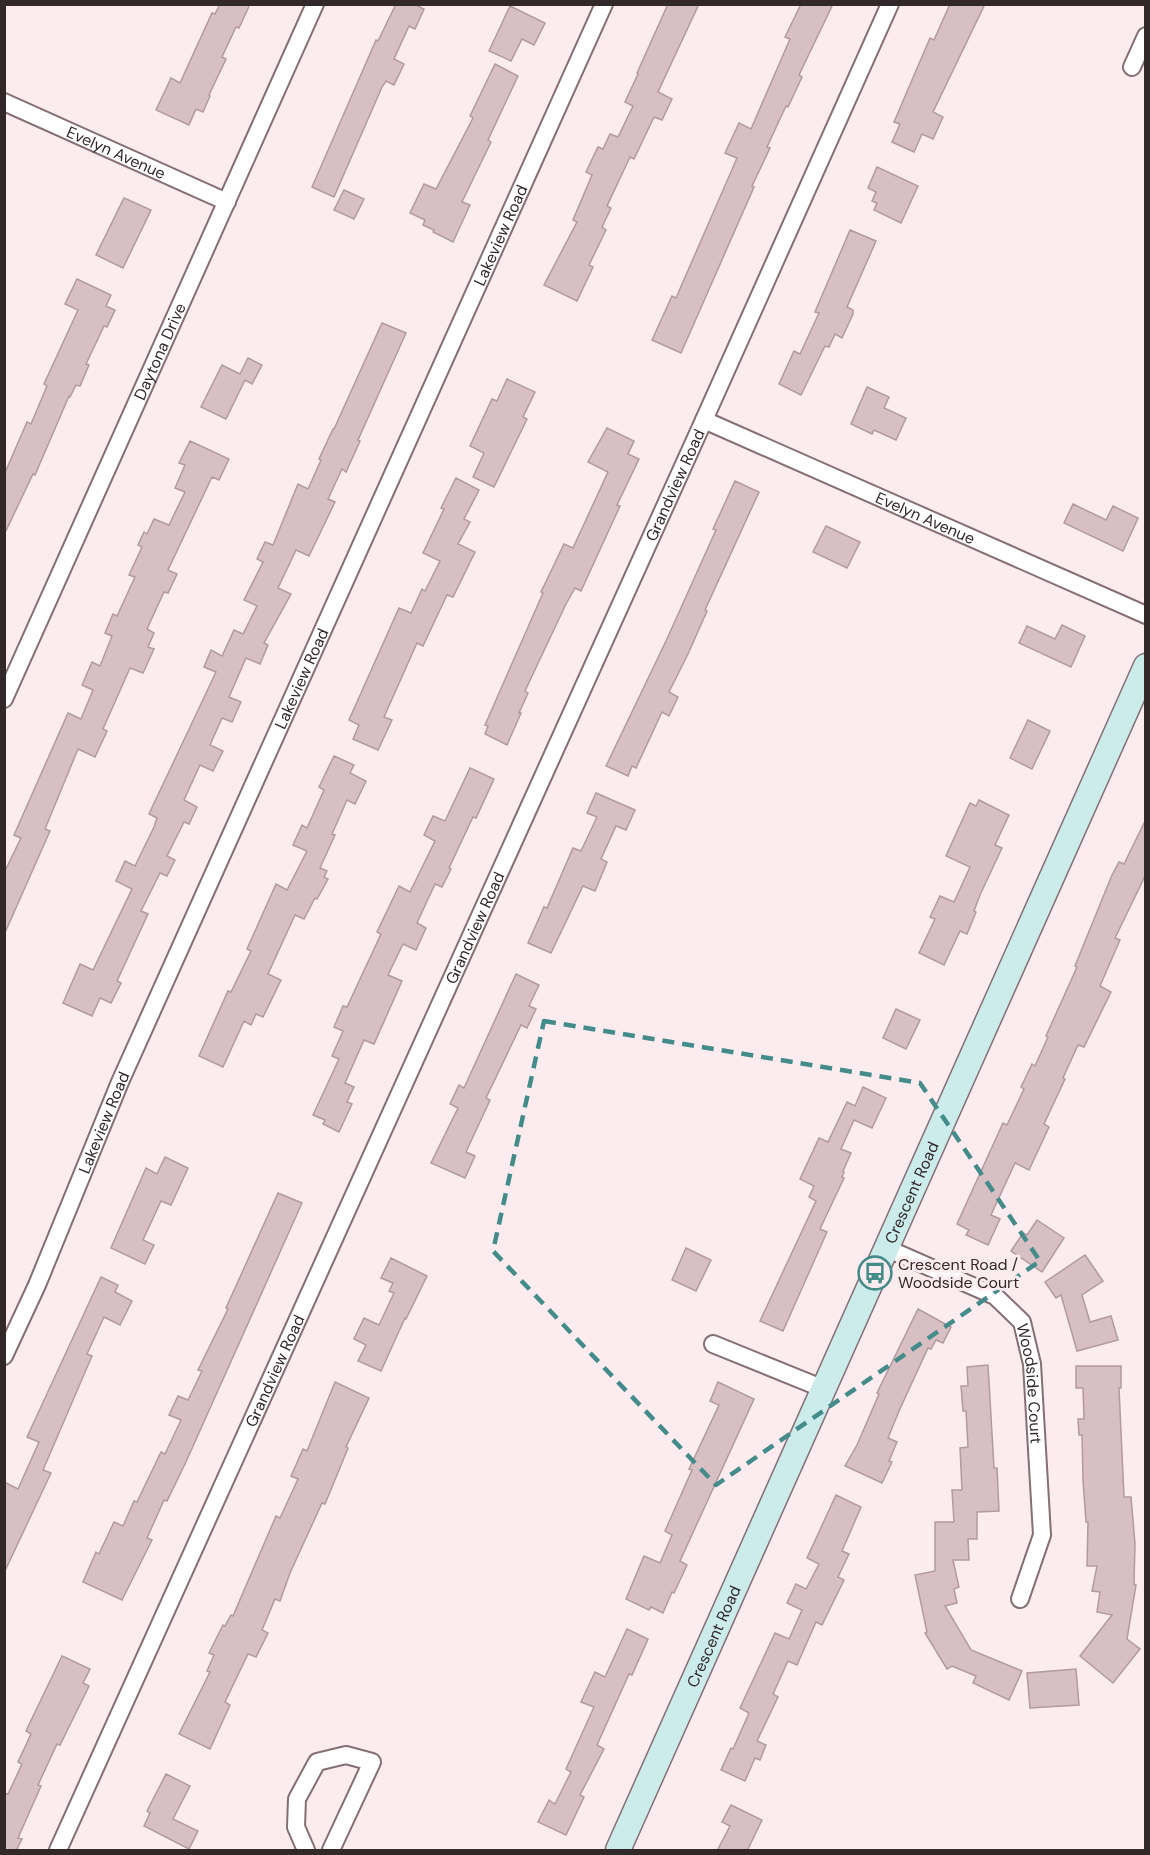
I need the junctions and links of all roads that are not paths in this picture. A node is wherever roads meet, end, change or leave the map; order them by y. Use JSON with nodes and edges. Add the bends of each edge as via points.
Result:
{"nodes":[{"id":1,"x":315,"y":4,"type":"edge"},
{"id":2,"x":604,"y":4,"type":"edge"},
{"id":3,"x":890,"y":4,"type":"edge"},
{"id":4,"x":1146,"y":36,"type":"edge"},
{"id":5,"x":1132,"y":67,"type":"dead end"},
{"id":6,"x":4,"y":102,"type":"edge"},
{"id":7,"x":227,"y":202,"type":"junction"},
{"id":8,"x":704,"y":420,"type":"junction"},
{"id":9,"x":1146,"y":615,"type":"edge"},
{"id":10,"x":1146,"y":666,"type":"edge"},
{"id":11,"x":4,"y":699,"type":"edge"},
{"id":12,"x":886,"y":1248,"type":"junction"},
{"id":13,"x":713,"y":1344,"type":"dead end"},
{"id":14,"x":4,"y":1356,"type":"edge"},
{"id":15,"x":824,"y":1389,"type":"junction"},
{"id":16,"x":1020,"y":1599,"type":"dead end"},
{"id":17,"x":58,"y":1851,"type":"edge"},
{"id":18,"x":306,"y":1851,"type":"edge"},
{"id":19,"x":331,"y":1851,"type":"edge"},
{"id":20,"x":618,"y":1851,"type":"edge"}],
"edges":[{"from":1,"to":7,"type":"street","name":"Daytona Drive"},
{"from":2,"to":14,"type":"street","name":"Lakeview Road","via":[[120,1082]]},
{"from":3,"to":8,"type":"street","name":"Grandview Road"},
{"from":4,"to":5,"type":"street"},
{"from":6,"to":7,"type":"street","name":"Evelyn Avenue"},
{"from":7,"to":11,"type":"street","name":"Daytona Drive"},
{"from":8,"to":9,"type":"street","name":"Evelyn Avenue"},
{"from":8,"to":17,"type":"street","name":"Grandview Road"},
{"from":10,"to":12,"type":"street","name":"Crescent Road"},
{"from":12,"to":15,"type":"street","name":"Crescent Road"},
{"from":12,"to":16,"type":"street","name":"Woodside Court","via":[[995,1296],[1022,1322],[1032,1364],[1042,1534]]},
{"from":13,"to":15,"type":"street"},
{"from":15,"to":20,"type":"street","name":"Crescent Road"},
{"from":18,"to":19,"type":"street","via":[[296,1827],[297,1799],[317,1762],[346,1755],[372,1762]]}]}
